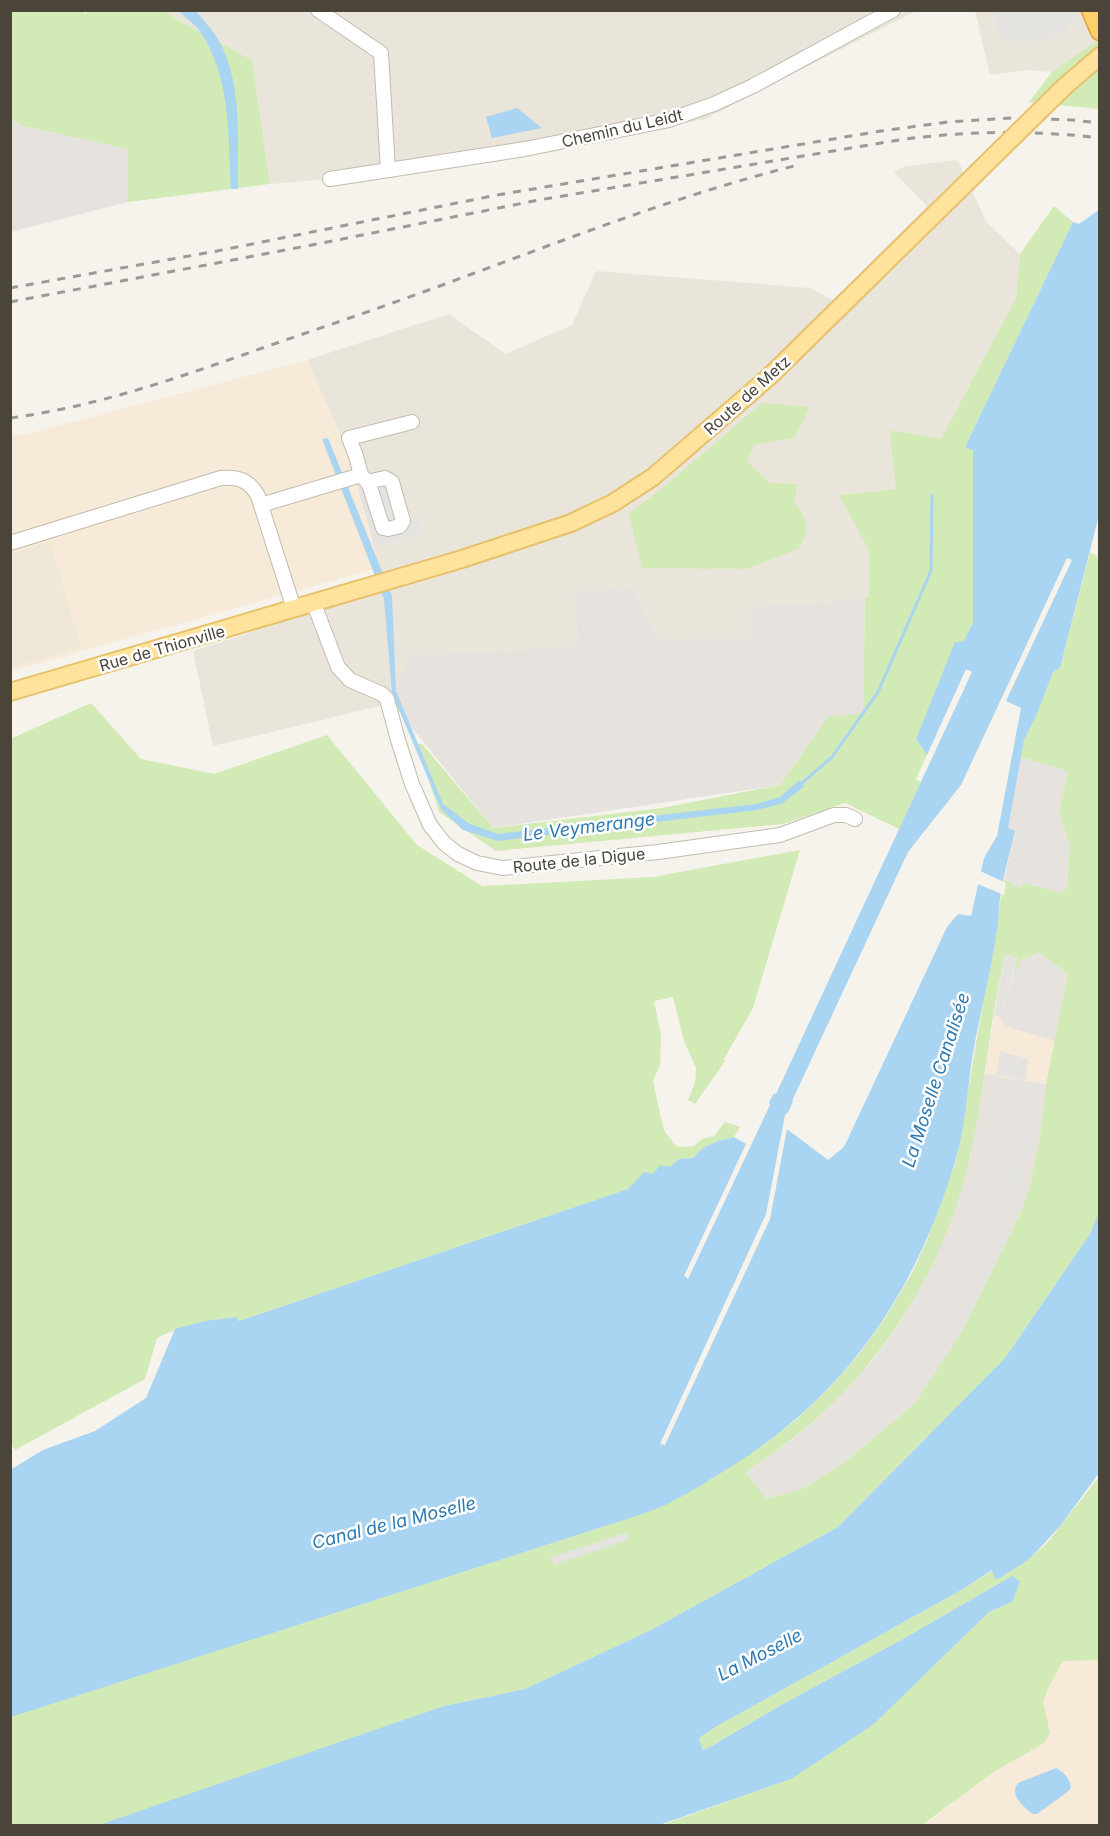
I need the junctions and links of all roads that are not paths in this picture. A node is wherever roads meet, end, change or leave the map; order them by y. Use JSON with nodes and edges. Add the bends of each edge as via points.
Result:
{"nodes":[{"id":1,"x":318,"y":10,"type":"edge"},
{"id":2,"x":894,"y":10,"type":"edge"},
{"id":3,"x":1090,"y":10,"type":"edge"},
{"id":4,"x":1100,"y":31,"type":"edge"},
{"id":5,"x":1100,"y":56,"type":"edge"},
{"id":6,"x":388,"y":170,"type":"junction"},
{"id":7,"x":330,"y":179,"type":"dead end"},
{"id":8,"x":412,"y":422,"type":"dead end"},
{"id":9,"x":261,"y":505,"type":"junction"},
{"id":10,"x":10,"y":543,"type":"edge"},
{"id":11,"x":314,"y":604,"type":"junction"},
{"id":12,"x":294,"y":609,"type":"junction"},
{"id":13,"x":10,"y":692,"type":"edge"},
{"id":14,"x":855,"y":819,"type":"dead end"}],
"edges":[{"from":1,"to":6,"type":"street","via":[[381,53]]},
{"from":2,"to":6,"type":"street","name":"Chemin du Leidt","via":[[753,86],[669,120],[525,149]]},
{"from":3,"to":4,"type":"highway"},
{"from":5,"to":11,"type":"main road","name":"Route de Metz","bridge":true,"via":[[770,376],[673,460],[613,503],[571,523]]},
{"from":6,"to":7,"type":"street","name":"Chemin du Leidt"},
{"from":8,"to":9,"type":"street","via":[[349,438],[360,479]]},
{"from":9,"to":10,"type":"street","via":[[254,488],[245,481],[221,478]]},
{"from":9,"to":12,"type":"street"},
{"from":11,"to":12,"type":"main road","name":"Rue de Thionville"},
{"from":11,"to":14,"type":"street","name":"Route de la Digue","via":[[343,674],[387,699],[412,784],[430,825],[444,843],[477,862],[503,868],[658,852],[780,836],[834,815]]},
{"from":12,"to":13,"type":"main road","name":"Rue de Thionville"}]}
